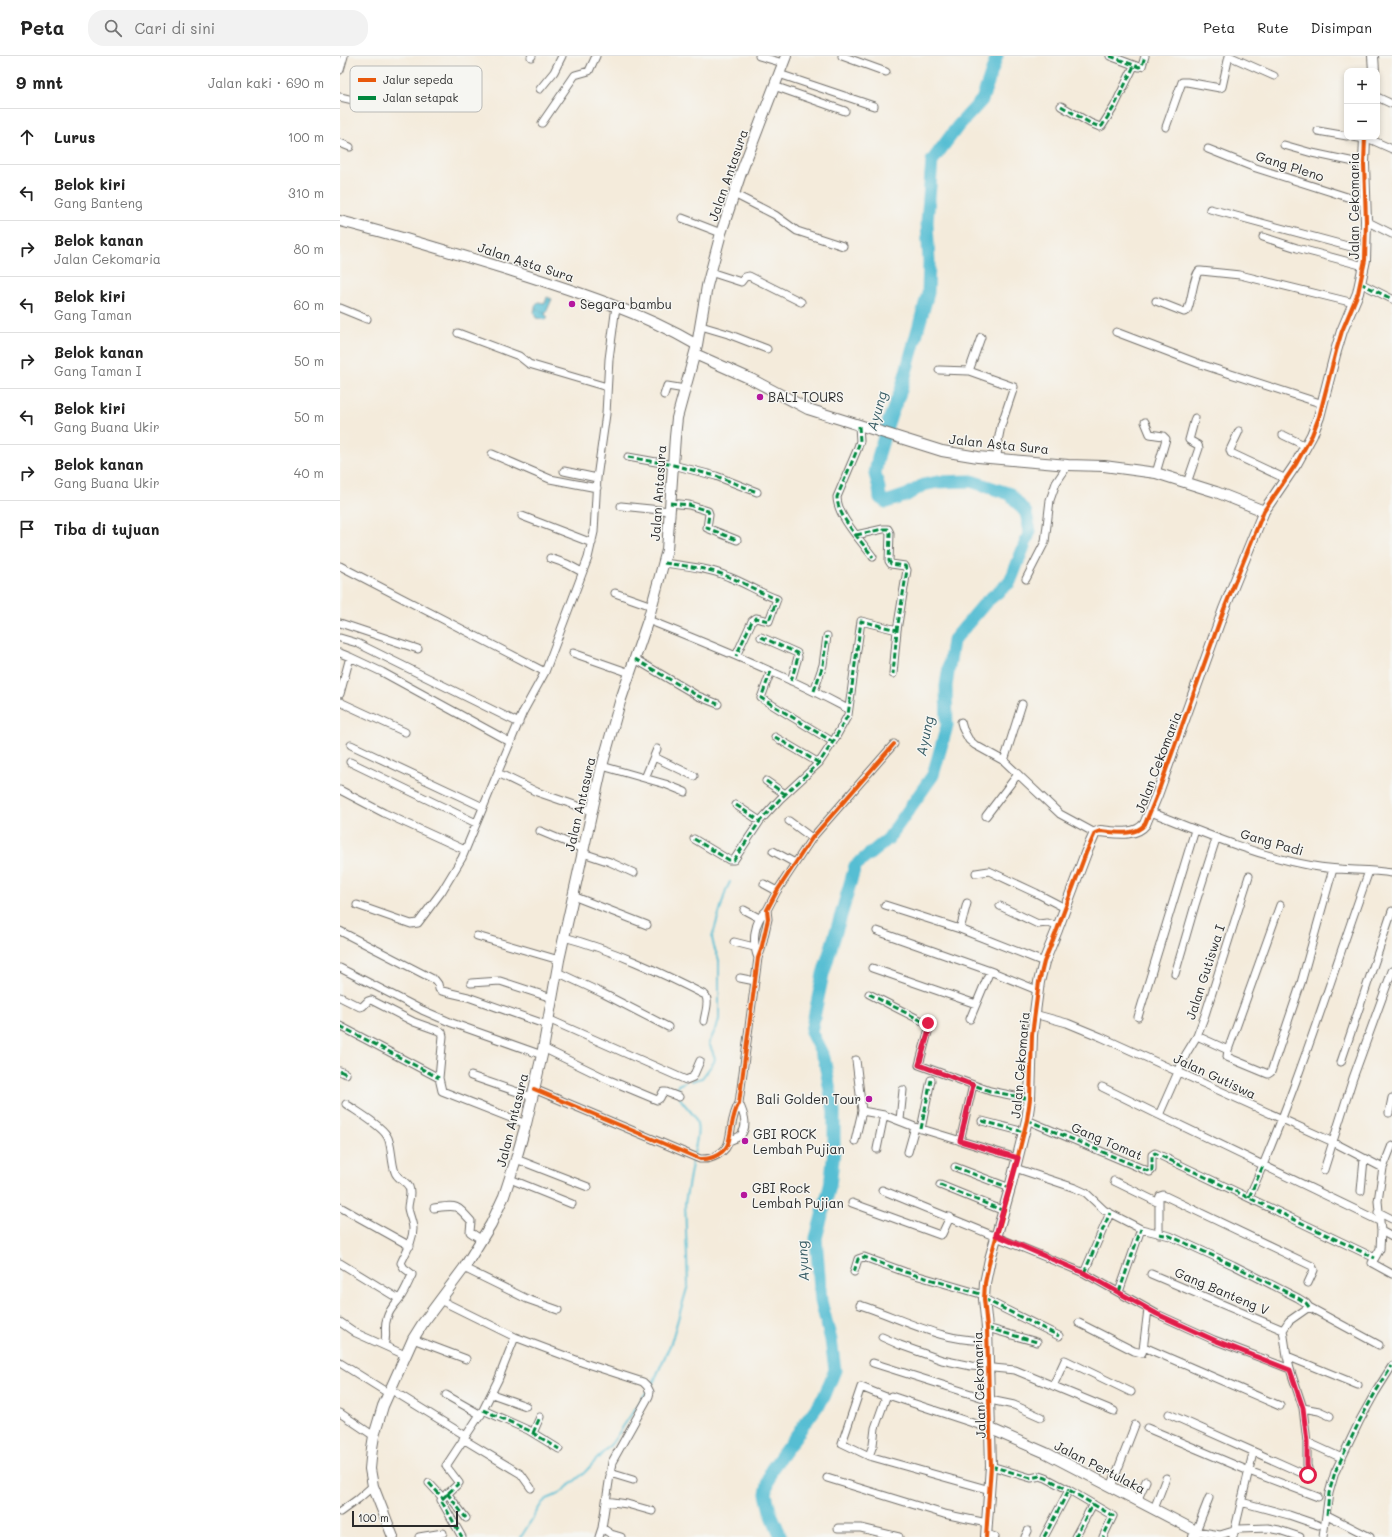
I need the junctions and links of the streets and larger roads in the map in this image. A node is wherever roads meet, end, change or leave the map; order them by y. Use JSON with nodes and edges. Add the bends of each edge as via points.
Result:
{"nodes":[{"id":1,"x":344,"y":56,"type":"edge"},
{"id":2,"x":562,"y":56,"type":"edge"},
{"id":3,"x":596,"y":56,"type":"edge"},
{"id":4,"x":759,"y":56,"type":"edge"},
{"id":5,"x":842,"y":56,"type":"edge"},
{"id":6,"x":1110,"y":56,"type":"edge"},
{"id":7,"x":1145,"y":56,"type":"edge"},
{"id":8,"x":1229,"y":56,"type":"edge"},
{"id":9,"x":1373,"y":56,"type":"edge"},
{"id":10,"x":784,"y":60,"type":"edge"},
{"id":11,"x":1134,"y":66,"type":"junction"},
{"id":12,"x":1374,"y":68,"type":"edge"},
{"id":13,"x":340,"y":70,"type":"edge"},
{"id":14,"x":886,"y":72,"type":"dead end"},
{"id":15,"x":779,"y":74,"type":"junction"},
{"id":16,"x":1274,"y":76,"type":"dead end"},
{"id":17,"x":774,"y":86,"type":"junction"},
{"id":18,"x":540,"y":88,"type":"dead end"},
{"id":19,"x":340,"y":97,"type":"edge"},
{"id":20,"x":350,"y":99,"type":"edge"},
{"id":21,"x":1380,"y":99,"type":"edge"},
{"id":22,"x":1392,"y":104,"type":"edge"},
{"id":23,"x":874,"y":106,"type":"dead end"},
{"id":24,"x":1061,"y":106,"type":"dead end"},
{"id":25,"x":845,"y":111,"type":"dead end"},
{"id":26,"x":542,"y":122,"type":"dead end"},
{"id":27,"x":1166,"y":126,"type":"dead end"},
{"id":28,"x":1318,"y":131,"type":"dead end"},
{"id":29,"x":1344,"y":135,"type":"edge"},
{"id":30,"x":1365,"y":140,"type":"edge"},
{"id":31,"x":1370,"y":140,"type":"edge"},
{"id":32,"x":340,"y":143,"type":"edge"},
{"id":33,"x":1284,"y":144,"type":"dead end"},
{"id":34,"x":350,"y":147,"type":"dead end"},
{"id":35,"x":1208,"y":149,"type":"dead end"},
{"id":36,"x":1392,"y":149,"type":"edge"},
{"id":37,"x":1364,"y":164,"type":"junction"},
{"id":38,"x":734,"y":194,"type":"junction"},
{"id":39,"x":1366,"y":203,"type":"junction"},
{"id":40,"x":1210,"y":209,"type":"dead end"},
{"id":41,"x":682,"y":218,"type":"dead end"},
{"id":42,"x":340,"y":221,"type":"edge"},
{"id":43,"x":1366,"y":221,"type":"junction"},
{"id":44,"x":721,"y":232,"type":"junction"},
{"id":45,"x":1392,"y":234,"type":"edge"},
{"id":46,"x":1263,"y":237,"type":"dead end"},
{"id":47,"x":843,"y":246,"type":"dead end"},
{"id":48,"x":1366,"y":251,"type":"junction"},
{"id":49,"x":1364,"y":266,"type":"junction"},
{"id":50,"x":710,"y":272,"type":"junction"},
{"id":51,"x":1360,"y":283,"type":"junction"},
{"id":52,"x":1392,"y":299,"type":"edge"},
{"id":53,"x":1156,"y":301,"type":"dead end"},
{"id":54,"x":802,"y":302,"type":"dead end"},
{"id":55,"x":1354,"y":303,"type":"junction"},
{"id":56,"x":616,"y":306,"type":"junction"},
{"id":57,"x":340,"y":308,"type":"edge"},
{"id":58,"x":367,"y":319,"type":"dead end"},
{"id":59,"x":701,"y":326,"type":"junction"},
{"id":60,"x":1116,"y":332,"type":"dead end"},
{"id":61,"x":458,"y":333,"type":"dead end"},
{"id":62,"x":981,"y":337,"type":"dead end"},
{"id":63,"x":767,"y":349,"type":"dead end"},
{"id":64,"x":696,"y":350,"type":"junction"},
{"id":65,"x":939,"y":370,"type":"dead end"},
{"id":66,"x":969,"y":371,"type":"junction"},
{"id":67,"x":607,"y":387,"type":"junction"},
{"id":68,"x":685,"y":389,"type":"junction"},
{"id":69,"x":664,"y":395,"type":"dead end"},
{"id":70,"x":1323,"y":404,"type":"junction"},
{"id":71,"x":1195,"y":418,"type":"dead end"},
{"id":72,"x":1145,"y":422,"type":"dead end"},
{"id":73,"x":859,"y":426,"type":"junction"},
{"id":74,"x":1239,"y":431,"type":"dead end"},
{"id":75,"x":1283,"y":435,"type":"dead end"},
{"id":76,"x":1306,"y":446,"type":"junction"},
{"id":77,"x":492,"y":454,"type":"dead end"},
{"id":78,"x":628,"y":457,"type":"dead end"},
{"id":79,"x":997,"y":459,"type":"junction"},
{"id":80,"x":673,"y":465,"type":"junction"},
{"id":81,"x":1068,"y":465,"type":"junction"},
{"id":82,"x":564,"y":471,"type":"dead end"},
{"id":83,"x":1156,"y":473,"type":"junction"},
{"id":84,"x":597,"y":478,"type":"junction"},
{"id":85,"x":1286,"y":479,"type":"junction"},
{"id":86,"x":1187,"y":483,"type":"junction"},
{"id":87,"x":597,"y":488,"type":"junction"},
{"id":88,"x":757,"y":492,"type":"dead end"},
{"id":89,"x":621,"y":506,"type":"dead end"},
{"id":90,"x":670,"y":507,"type":"junction"},
{"id":91,"x":1264,"y":511,"type":"junction"},
{"id":92,"x":522,"y":516,"type":"dead end"},
{"id":93,"x":856,"y":535,"type":"junction"},
{"id":94,"x":737,"y":540,"type":"dead end"},
{"id":95,"x":592,"y":543,"type":"junction"},
{"id":96,"x":873,"y":557,"type":"dead end"},
{"id":97,"x":550,"y":558,"type":"dead end"},
{"id":98,"x":664,"y":563,"type":"junction"},
{"id":99,"x":340,"y":566,"type":"edge"},
{"id":100,"x":582,"y":572,"type":"junction"},
{"id":101,"x":1026,"y":578,"type":"dead end"},
{"id":102,"x":615,"y":593,"type":"dead end"},
{"id":103,"x":652,"y":606,"type":"junction"},
{"id":104,"x":648,"y":620,"type":"junction"},
{"id":105,"x":340,"y":623,"type":"edge"},
{"id":106,"x":897,"y":630,"type":"junction"},
{"id":107,"x":827,"y":636,"type":"dead end"},
{"id":108,"x":761,"y":637,"type":"dead end"},
{"id":109,"x":340,"y":638,"type":"edge"},
{"id":110,"x":418,"y":650,"type":"dead end"},
{"id":111,"x":340,"y":653,"type":"edge"},
{"id":112,"x":573,"y":653,"type":"dead end"},
{"id":113,"x":350,"y":656,"type":"junction"},
{"id":114,"x":736,"y":656,"type":"junction"},
{"id":115,"x":635,"y":659,"type":"junction"},
{"id":116,"x":545,"y":672,"type":"junction"},
{"id":117,"x":772,"y":672,"type":"junction"},
{"id":118,"x":630,"y":673,"type":"junction"},
{"id":119,"x":893,"y":674,"type":"dead end"},
{"id":120,"x":791,"y":681,"type":"junction"},
{"id":121,"x":814,"y":691,"type":"junction"},
{"id":122,"x":340,"y":694,"type":"edge"},
{"id":123,"x":340,"y":702,"type":"edge"},
{"id":124,"x":718,"y":704,"type":"dead end"},
{"id":125,"x":1022,"y":704,"type":"dead end"},
{"id":126,"x":848,"y":709,"type":"junction"},
{"id":127,"x":961,"y":722,"type":"dead end"},
{"id":128,"x":518,"y":723,"type":"junction"},
{"id":129,"x":405,"y":732,"type":"dead end"},
{"id":130,"x":775,"y":737,"type":"dead end"},
{"id":131,"x":510,"y":742,"type":"junction"},
{"id":132,"x":833,"y":742,"type":"junction"},
{"id":133,"x":894,"y":744,"type":"dead end"},
{"id":134,"x":350,"y":745,"type":"dead end"},
{"id":135,"x":658,"y":749,"type":"dead end"},
{"id":136,"x":654,"y":757,"type":"junction"},
{"id":137,"x":1004,"y":761,"type":"junction"},
{"id":138,"x":350,"y":762,"type":"dead end"},
{"id":139,"x":819,"y":763,"type":"junction"},
{"id":140,"x":602,"y":766,"type":"junction"},
{"id":141,"x":498,"y":773,"type":"junction"},
{"id":142,"x":1018,"y":774,"type":"junction"},
{"id":143,"x":694,"y":776,"type":"dead end"},
{"id":144,"x":645,"y":778,"type":"junction"},
{"id":145,"x":766,"y":781,"type":"dead end"},
{"id":146,"x":340,"y":790,"type":"edge"},
{"id":147,"x":685,"y":792,"type":"dead end"},
{"id":148,"x":785,"y":794,"type":"junction"},
{"id":149,"x":736,"y":805,"type":"dead end"},
{"id":150,"x":483,"y":807,"type":"junction"},
{"id":151,"x":592,"y":811,"type":"junction"},
{"id":152,"x":1150,"y":812,"type":"junction"},
{"id":153,"x":986,"y":816,"type":"dead end"},
{"id":154,"x":760,"y":821,"type":"junction"},
{"id":155,"x":789,"y":821,"type":"dead end"},
{"id":156,"x":476,"y":823,"type":"junction"},
{"id":157,"x":1195,"y":830,"type":"junction"},
{"id":158,"x":540,"y":831,"type":"dead end"},
{"id":159,"x":1095,"y":833,"type":"junction"},
{"id":160,"x":812,"y":838,"type":"junction"},
{"id":161,"x":694,"y":839,"type":"dead end"},
{"id":162,"x":1216,"y":839,"type":"junction"},
{"id":163,"x":465,"y":850,"type":"junction"},
{"id":164,"x":583,"y":851,"type":"junction"},
{"id":165,"x":774,"y":851,"type":"dead end"},
{"id":166,"x":794,"y":864,"type":"junction"},
{"id":167,"x":1333,"y":869,"type":"dead end"},
{"id":168,"x":1369,"y":870,"type":"junction"},
{"id":169,"x":634,"y":873,"type":"dead end"},
{"id":170,"x":976,"y":873,"type":"dead end"},
{"id":171,"x":1392,"y":873,"type":"edge"},
{"id":172,"x":1249,"y":876,"type":"dead end"},
{"id":173,"x":764,"y":884,"type":"dead end"},
{"id":174,"x":777,"y":891,"type":"junction"},
{"id":175,"x":573,"y":896,"type":"junction"},
{"id":176,"x":967,"y":903,"type":"dead end"},
{"id":177,"x":357,"y":905,"type":"dead end"},
{"id":178,"x":886,"y":905,"type":"dead end"},
{"id":179,"x":1000,"y":906,"type":"dead end"},
{"id":180,"x":1280,"y":906,"type":"dead end"},
{"id":181,"x":1065,"y":908,"type":"junction"},
{"id":182,"x":744,"y":910,"type":"dead end"},
{"id":183,"x":767,"y":910,"type":"junction"},
{"id":184,"x":1392,"y":911,"type":"edge"},
{"id":185,"x":759,"y":918,"type":"junction"},
{"id":186,"x":647,"y":925,"type":"dead end"},
{"id":187,"x":1057,"y":926,"type":"junction"},
{"id":188,"x":960,"y":929,"type":"junction"},
{"id":189,"x":340,"y":931,"type":"edge"},
{"id":190,"x":877,"y":931,"type":"dead end"},
{"id":191,"x":477,"y":936,"type":"dead end"},
{"id":192,"x":564,"y":937,"type":"junction"},
{"id":193,"x":734,"y":942,"type":"dead end"},
{"id":194,"x":754,"y":947,"type":"junction"},
{"id":195,"x":758,"y":958,"type":"junction"},
{"id":196,"x":559,"y":960,"type":"junction"},
{"id":197,"x":1044,"y":962,"type":"junction"},
{"id":198,"x":340,"y":968,"type":"edge"},
{"id":199,"x":872,"y":968,"type":"dead end"},
{"id":200,"x":990,"y":971,"type":"junction"},
{"id":201,"x":1392,"y":971,"type":"edge"},
{"id":202,"x":557,"y":972,"type":"junction"},
{"id":203,"x":1175,"y":974,"type":"dead end"},
{"id":204,"x":740,"y":978,"type":"dead end"},
{"id":205,"x":756,"y":981,"type":"junction"},
{"id":206,"x":470,"y":983,"type":"dead end"},
{"id":207,"x":1037,"y":990,"type":"junction"},
{"id":208,"x":869,"y":994,"type":"dead end"},
{"id":209,"x":340,"y":997,"type":"edge"},
{"id":210,"x":552,"y":998,"type":"junction"},
{"id":211,"x":976,"y":1004,"type":"junction"},
{"id":212,"x":1034,"y":1014,"type":"junction"},
{"id":213,"x":1138,"y":1016,"type":"dead end"},
{"id":214,"x":970,"y":1019,"type":"dead end"},
{"id":215,"x":704,"y":1021,"type":"dead end"},
{"id":216,"x":548,"y":1022,"type":"junction"},
{"id":217,"x":340,"y":1026,"type":"edge"},
{"id":218,"x":668,"y":1027,"type":"dead end"},
{"id":219,"x":1197,"y":1036,"type":"junction"},
{"id":220,"x":1228,"y":1050,"type":"junction"},
{"id":221,"x":542,"y":1051,"type":"junction"},
{"id":222,"x":856,"y":1060,"type":"dead end"},
{"id":223,"x":700,"y":1061,"type":"dead end"},
{"id":224,"x":1341,"y":1062,"type":"dead end"},
{"id":225,"x":1178,"y":1072,"type":"junction"},
{"id":226,"x":471,"y":1076,"type":"dead end"},
{"id":227,"x":439,"y":1078,"type":"junction"},
{"id":228,"x":931,"y":1080,"type":"dead end"},
{"id":229,"x":973,"y":1085,"type":"junction"},
{"id":230,"x":1102,"y":1087,"type":"dead end"},
{"id":231,"x":903,"y":1090,"type":"dead end"},
{"id":232,"x":533,"y":1093,"type":"junction"},
{"id":233,"x":679,"y":1097,"type":"dead end"},
{"id":234,"x":1392,"y":1098,"type":"edge"},
{"id":235,"x":1030,"y":1099,"type":"junction"},
{"id":236,"x":739,"y":1103,"type":"junction"},
{"id":237,"x":346,"y":1104,"type":"dead end"},
{"id":238,"x":862,"y":1111,"type":"junction"},
{"id":239,"x":1389,"y":1113,"type":"dead end"},
{"id":240,"x":884,"y":1115,"type":"junction"},
{"id":241,"x":1159,"y":1115,"type":"junction"},
{"id":242,"x":900,"y":1120,"type":"junction"},
{"id":243,"x":1027,"y":1120,"type":"junction"},
{"id":244,"x":1282,"y":1120,"type":"junction"},
{"id":245,"x":982,"y":1121,"type":"dead end"},
{"id":246,"x":526,"y":1124,"type":"junction"},
{"id":247,"x":918,"y":1128,"type":"junction"},
{"id":248,"x":1024,"y":1132,"type":"junction"},
{"id":249,"x":729,"y":1141,"type":"junction"},
{"id":250,"x":855,"y":1141,"type":"dead end"},
{"id":251,"x":960,"y":1141,"type":"junction"},
{"id":252,"x":1333,"y":1142,"type":"junction"},
{"id":253,"x":877,"y":1149,"type":"dead end"},
{"id":254,"x":1391,"y":1150,"type":"edge"},
{"id":255,"x":908,"y":1152,"type":"dead end"},
{"id":256,"x":516,"y":1159,"type":"junction"},
{"id":257,"x":1364,"y":1159,"type":"junction"},
{"id":258,"x":1016,"y":1163,"type":"junction"},
{"id":259,"x":1263,"y":1166,"type":"junction"},
{"id":260,"x":955,"y":1168,"type":"dead end"},
{"id":261,"x":1383,"y":1168,"type":"junction"},
{"id":262,"x":1324,"y":1170,"type":"dead end"},
{"id":263,"x":510,"y":1179,"type":"junction"},
{"id":264,"x":1114,"y":1181,"type":"dead end"},
{"id":265,"x":940,"y":1185,"type":"dead end"},
{"id":266,"x":588,"y":1187,"type":"dead end"},
{"id":267,"x":1010,"y":1188,"type":"junction"},
{"id":268,"x":882,"y":1190,"type":"dead end"},
{"id":269,"x":1361,"y":1191,"type":"dead end"},
{"id":270,"x":1249,"y":1197,"type":"junction"},
{"id":271,"x":852,"y":1203,"type":"dead end"},
{"id":272,"x":1159,"y":1203,"type":"junction"},
{"id":273,"x":572,"y":1204,"type":"dead end"},
{"id":274,"x":340,"y":1207,"type":"edge"},
{"id":275,"x":434,"y":1208,"type":"dead end"},
{"id":276,"x":1004,"y":1211,"type":"junction"},
{"id":277,"x":1378,"y":1212,"type":"junction"},
{"id":278,"x":1110,"y":1213,"type":"junction"},
{"id":279,"x":950,"y":1217,"type":"junction"},
{"id":280,"x":1392,"y":1219,"type":"edge"},
{"id":281,"x":1379,"y":1221,"type":"junction"},
{"id":282,"x":1142,"y":1229,"type":"junction"},
{"id":283,"x":1381,"y":1231,"type":"junction"},
{"id":284,"x":1159,"y":1234,"type":"junction"},
{"id":285,"x":996,"y":1235,"type":"junction"},
{"id":286,"x":1392,"y":1237,"type":"edge"},
{"id":287,"x":482,"y":1240,"type":"junction"},
{"id":288,"x":410,"y":1246,"type":"junction"},
{"id":289,"x":1375,"y":1258,"type":"junction"},
{"id":290,"x":340,"y":1263,"type":"edge"},
{"id":291,"x":464,"y":1268,"type":"junction"},
{"id":292,"x":854,"y":1272,"type":"dead end"},
{"id":293,"x":1084,"y":1273,"type":"junction"},
{"id":294,"x":1150,"y":1274,"type":"dead end"},
{"id":295,"x":1392,"y":1274,"type":"edge"},
{"id":296,"x":1308,"y":1283,"type":"dead end"},
{"id":297,"x":1119,"y":1292,"type":"junction"},
{"id":298,"x":984,"y":1297,"type":"junction"},
{"id":299,"x":399,"y":1299,"type":"junction"},
{"id":300,"x":440,"y":1300,"type":"junction"},
{"id":301,"x":860,"y":1305,"type":"dead end"},
{"id":302,"x":1309,"y":1307,"type":"junction"},
{"id":303,"x":1148,"y":1309,"type":"junction"},
{"id":304,"x":558,"y":1310,"type":"dead end"},
{"id":305,"x":340,"y":1322,"type":"edge"},
{"id":306,"x":1079,"y":1323,"type":"dead end"},
{"id":307,"x":987,"y":1328,"type":"junction"},
{"id":308,"x":1284,"y":1330,"type":"junction"},
{"id":309,"x":1059,"y":1336,"type":"dead end"},
{"id":310,"x":515,"y":1337,"type":"junction"},
{"id":311,"x":882,"y":1337,"type":"dead end"},
{"id":312,"x":413,"y":1339,"type":"junction"},
{"id":313,"x":988,"y":1340,"type":"junction"},
{"id":314,"x":1037,"y":1342,"type":"dead end"},
{"id":315,"x":384,"y":1345,"type":"junction"},
{"id":316,"x":1379,"y":1345,"type":"dead end"},
{"id":317,"x":1144,"y":1347,"type":"junction"},
{"id":318,"x":405,"y":1355,"type":"junction"},
{"id":319,"x":1286,"y":1356,"type":"junction"},
{"id":320,"x":466,"y":1359,"type":"dead end"},
{"id":321,"x":340,"y":1363,"type":"edge"},
{"id":322,"x":873,"y":1363,"type":"dead end"},
{"id":323,"x":1392,"y":1366,"type":"edge"},
{"id":324,"x":989,"y":1367,"type":"junction"},
{"id":325,"x":1290,"y":1370,"type":"junction"},
{"id":326,"x":1358,"y":1385,"type":"dead end"},
{"id":327,"x":1053,"y":1386,"type":"junction"},
{"id":328,"x":389,"y":1391,"type":"junction"},
{"id":329,"x":1131,"y":1392,"type":"dead end"},
{"id":330,"x":492,"y":1394,"type":"junction"},
{"id":331,"x":446,"y":1395,"type":"dead end"},
{"id":332,"x":891,"y":1396,"type":"dead end"},
{"id":333,"x":990,"y":1400,"type":"junction"},
{"id":334,"x":526,"y":1406,"type":"dead end"},
{"id":335,"x":1280,"y":1406,"type":"dead end"},
{"id":336,"x":1303,"y":1408,"type":"junction"},
{"id":337,"x":482,"y":1412,"type":"junction"},
{"id":338,"x":1114,"y":1412,"type":"dead end"},
{"id":339,"x":340,"y":1413,"type":"edge"},
{"id":340,"x":1169,"y":1414,"type":"dead end"},
{"id":341,"x":1330,"y":1416,"type":"dead end"},
{"id":342,"x":540,"y":1417,"type":"dead end"},
{"id":343,"x":1041,"y":1417,"type":"dead end"},
{"id":344,"x":1135,"y":1426,"type":"dead end"},
{"id":345,"x":1147,"y":1428,"type":"dead end"},
{"id":346,"x":991,"y":1429,"type":"junction"},
{"id":347,"x":532,"y":1433,"type":"junction"},
{"id":348,"x":374,"y":1436,"type":"junction"},
{"id":349,"x":465,"y":1438,"type":"junction"},
{"id":350,"x":1307,"y":1442,"type":"junction"},
{"id":351,"x":559,"y":1449,"type":"dead end"},
{"id":352,"x":1253,"y":1452,"type":"junction"},
{"id":353,"x":869,"y":1456,"type":"junction"},
{"id":354,"x":1342,"y":1458,"type":"junction"},
{"id":355,"x":991,"y":1466,"type":"junction"},
{"id":356,"x":1249,"y":1471,"type":"junction"},
{"id":357,"x":610,"y":1473,"type":"junction"},
{"id":358,"x":827,"y":1478,"type":"dead end"},
{"id":359,"x":1166,"y":1478,"type":"dead end"},
{"id":360,"x":633,"y":1480,"type":"dead end"},
{"id":361,"x":1146,"y":1481,"type":"dead end"},
{"id":362,"x":429,"y":1483,"type":"dead end"},
{"id":363,"x":374,"y":1486,"type":"junction"},
{"id":364,"x":1111,"y":1487,"type":"junction"},
{"id":365,"x":531,"y":1488,"type":"dead end"},
{"id":366,"x":990,"y":1490,"type":"junction"},
{"id":367,"x":1069,"y":1490,"type":"junction"},
{"id":368,"x":445,"y":1495,"type":"junction"},
{"id":369,"x":1318,"y":1497,"type":"dead end"},
{"id":370,"x":1208,"y":1498,"type":"dead end"},
{"id":371,"x":606,"y":1501,"type":"junction"},
{"id":372,"x":1138,"y":1501,"type":"junction"},
{"id":373,"x":1242,"y":1502,"type":"junction"},
{"id":374,"x":1093,"y":1504,"type":"junction"},
{"id":375,"x":1154,"y":1509,"type":"junction"},
{"id":376,"x":652,"y":1511,"type":"dead end"},
{"id":377,"x":340,"y":1512,"type":"edge"},
{"id":378,"x":1327,"y":1515,"type":"junction"},
{"id":379,"x":466,"y":1518,"type":"dead end"},
{"id":380,"x":987,"y":1523,"type":"junction"},
{"id":381,"x":1318,"y":1525,"type":"dead end"},
{"id":382,"x":602,"y":1528,"type":"junction"},
{"id":383,"x":838,"y":1528,"type":"dead end"},
{"id":384,"x":443,"y":1533,"type":"dead end"},
{"id":385,"x":1234,"y":1533,"type":"edge"},
{"id":386,"x":1195,"y":1534,"type":"edge"},
{"id":387,"x":989,"y":1536,"type":"edge"},
{"id":388,"x":393,"y":1537,"type":"edge"},
{"id":389,"x":419,"y":1537,"type":"edge"},
{"id":390,"x":462,"y":1537,"type":"edge"},
{"id":391,"x":599,"y":1537,"type":"edge"},
{"id":392,"x":621,"y":1537,"type":"edge"},
{"id":393,"x":899,"y":1537,"type":"edge"},
{"id":394,"x":1044,"y":1537,"type":"edge"},
{"id":395,"x":1075,"y":1537,"type":"edge"},
{"id":396,"x":1102,"y":1537,"type":"edge"},
{"id":397,"x":1300,"y":1537,"type":"edge"},
{"id":398,"x":1323,"y":1537,"type":"edge"},
{"id":399,"x":1370,"y":1537,"type":"edge"}],
"edges":[{"from":1,"to":13,"type":"street"},
{"from":2,"to":18,"type":"street","via":[[554,72]]},
{"from":3,"to":26,"type":"street","via":[[589,71],[575,75]]},
{"from":4,"to":10,"type":"street"},
{"from":5,"to":14,"type":"street"},
{"from":6,"to":11,"type":"street"},
{"from":7,"to":11,"type":"street","via":[[1142,66]]},
{"from":8,"to":16,"type":"street"},
{"from":8,"to":27,"type":"street","via":[[1222,87],[1182,82]]},
{"from":9,"to":12,"type":"street"},
{"from":10,"to":15,"type":"street","name":"Jalan Antasura"},
{"from":11,"to":24,"type":"street","via":[[1114,107],[1100,127],[1090,124]]},
{"from":15,"to":17,"type":"street","name":"Jalan Antasura"},
{"from":15,"to":23,"type":"street"},
{"from":17,"to":25,"type":"street"},
{"from":17,"to":38,"type":"street","name":"Jalan Antasura"},
{"from":19,"to":20,"type":"street"},
{"from":21,"to":22,"type":"street"},
{"from":28,"to":29,"type":"street"},
{"from":30,"to":37,"type":"street","name":"Jalan Cekomaria"},
{"from":31,"to":36,"type":"street"},
{"from":32,"to":34,"type":"street"},
{"from":33,"to":37,"type":"street"},
{"from":35,"to":39,"type":"street","name":"Gang Pleno","via":[[1253,167]]},
{"from":37,"to":39,"type":"street","name":"Jalan Cekomaria"},
{"from":38,"to":44,"type":"street","name":"Jalan Antasura"},
{"from":38,"to":47,"type":"street","via":[[772,213],[797,231]]},
{"from":39,"to":43,"type":"street","name":"Jalan Cekomaria"},
{"from":40,"to":48,"type":"street"},
{"from":41,"to":44,"type":"street"},
{"from":42,"to":56,"type":"street","name":"Jalan Asta Sura","via":[[466,256]]},
{"from":43,"to":45,"type":"street"},
{"from":43,"to":48,"type":"street","name":"Jalan Cekomaria"},
{"from":44,"to":50,"type":"street","name":"Jalan Antasura"},
{"from":46,"to":49,"type":"street"},
{"from":48,"to":49,"type":"street","name":"Jalan Cekomaria"},
{"from":49,"to":51,"type":"street","name":"Jalan Cekomaria"},
{"from":50,"to":54,"type":"street","via":[[741,282],[749,276]]},
{"from":50,"to":59,"type":"street","name":"Jalan Antasura"},
{"from":51,"to":52,"type":"street"},
{"from":51,"to":55,"type":"street","name":"Jalan Cekomaria"},
{"from":53,"to":55,"type":"street","via":[[1187,311],[1196,275],[1201,271],[1240,275]]},
{"from":55,"to":70,"type":"street","name":"Jalan Cekomaria","via":[[1342,331]]},
{"from":56,"to":64,"type":"street","name":"Jalan Asta Sura","via":[[650,320]]},
{"from":56,"to":67,"type":"street"},
{"from":57,"to":58,"type":"street"},
{"from":59,"to":63,"type":"street"},
{"from":59,"to":64,"type":"street","name":"Jalan Antasura"},
{"from":60,"to":70,"type":"street","via":[[1200,364]]},
{"from":61,"to":67,"type":"street","via":[[519,356],[529,364]]},
{"from":62,"to":66,"type":"street"},
{"from":64,"to":68,"type":"street","name":"Jalan Antasura"},
{"from":64,"to":73,"type":"street","name":"Jalan Asta Sura","via":[[808,409]]},
{"from":65,"to":66,"type":"street"},
{"from":66,"to":79,"type":"street","via":[[1014,387],[998,441]]},
{"from":67,"to":84,"type":"street"},
{"from":68,"to":69,"type":"street","via":[[667,386]]},
{"from":68,"to":80,"type":"street","name":"Jalan Antasura","via":[[677,418]]},
{"from":70,"to":76,"type":"street","name":"Jalan Cekomaria"},
{"from":71,"to":86,"type":"street","via":[[1189,440],[1199,448]]},
{"from":72,"to":83,"type":"street","via":[[1150,434],[1166,439]]},
{"from":73,"to":79,"type":"street","name":"Jalan Asta Sura","via":[[956,454]]},
{"from":73,"to":93,"type":"street","via":[[858,450],[837,498],[839,509]]},
{"from":74,"to":85,"type":"street","via":[[1230,450],[1232,453]]},
{"from":75,"to":76,"type":"street"},
{"from":76,"to":85,"type":"street","name":"Jalan Cekomaria"},
{"from":77,"to":87,"type":"street","via":[[550,479]]},
{"from":78,"to":80,"type":"street"},
{"from":79,"to":81,"type":"street","name":"Jalan Asta Sura"},
{"from":80,"to":88,"type":"street","via":[[716,476]]},
{"from":80,"to":90,"type":"street","name":"Jalan Antasura"},
{"from":81,"to":83,"type":"street","name":"Jalan Asta Sura","via":[[1104,466]]},
{"from":81,"to":101,"type":"street","via":[[1050,500],[1045,542]]},
{"from":82,"to":84,"type":"street"},
{"from":83,"to":86,"type":"street","name":"Jalan Asta Sura"},
{"from":84,"to":87,"type":"street"},
{"from":85,"to":91,"type":"street","name":"Jalan Cekomaria"},
{"from":86,"to":91,"type":"street","name":"Jalan Asta Sura"},
{"from":87,"to":95,"type":"street"},
{"from":89,"to":90,"type":"street"},
{"from":90,"to":94,"type":"street","via":[[689,505],[708,511],[707,528]]},
{"from":90,"to":98,"type":"street","name":"Jalan Antasura"},
{"from":91,"to":152,"type":"street","name":"Jalan Cekomaria","via":[[1224,609]]},
{"from":92,"to":95,"type":"street"},
{"from":93,"to":96,"type":"street"},
{"from":93,"to":106,"type":"street","via":[[888,529],[888,561],[906,568]]},
{"from":95,"to":100,"type":"street"},
{"from":97,"to":100,"type":"street"},
{"from":98,"to":103,"type":"street","name":"Jalan Antasura"},
{"from":98,"to":114,"type":"street","via":[[716,572],[777,599],[769,621],[756,618],[752,621]]},
{"from":99,"to":116,"type":"street"},
{"from":100,"to":116,"type":"street"},
{"from":102,"to":103,"type":"street"},
{"from":103,"to":104,"type":"street","name":"Jalan Antasura"},
{"from":104,"to":114,"type":"street"},
{"from":104,"to":115,"type":"street","name":"Jalan Antasura"},
{"from":105,"to":110,"type":"street"},
{"from":106,"to":119,"type":"street"},
{"from":106,"to":126,"type":"street","via":[[862,621]]},
{"from":107,"to":121,"type":"street","via":[[823,665]]},
{"from":108,"to":120,"type":"street","via":[[797,653]]},
{"from":109,"to":128,"type":"street","via":[[357,642]]},
{"from":111,"to":113,"type":"street"},
{"from":112,"to":118,"type":"street"},
{"from":113,"to":122,"type":"street"},
{"from":113,"to":131,"type":"street"},
{"from":114,"to":117,"type":"street"},
{"from":115,"to":118,"type":"street","name":"Jalan Antasura"},
{"from":115,"to":124,"type":"street","via":[[698,696]]},
{"from":116,"to":128,"type":"street"},
{"from":117,"to":120,"type":"street"},
{"from":117,"to":132,"type":"street","via":[[761,698]]},
{"from":118,"to":140,"type":"street","name":"Jalan Antasura"},
{"from":120,"to":121,"type":"street"},
{"from":121,"to":126,"type":"street"},
{"from":123,"to":129,"type":"street"},
{"from":125,"to":137,"type":"street"},
{"from":126,"to":132,"type":"street","via":[[848,715]]},
{"from":127,"to":137,"type":"street","via":[[969,740]]},
{"from":128,"to":131,"type":"street"},
{"from":130,"to":139,"type":"street"},
{"from":131,"to":141,"type":"street"},
{"from":132,"to":139,"type":"street"},
{"from":133,"to":160,"type":"street"},
{"from":134,"to":150,"type":"street"},
{"from":135,"to":136,"type":"street"},
{"from":136,"to":143,"type":"street"},
{"from":136,"to":144,"type":"street"},
{"from":137,"to":142,"type":"street"},
{"from":138,"to":156,"type":"street"},
{"from":139,"to":148,"type":"street"},
{"from":140,"to":144,"type":"street"},
{"from":140,"to":151,"type":"street","name":"Jalan Antasura"},
{"from":141,"to":150,"type":"street"},
{"from":141,"to":151,"type":"street","via":[[537,792]]},
{"from":142,"to":153,"type":"street"},
{"from":142,"to":159,"type":"street","via":[[1060,814]]},
{"from":144,"to":147,"type":"street"},
{"from":145,"to":148,"type":"street"},
{"from":146,"to":163,"type":"street"},
{"from":148,"to":154,"type":"street"},
{"from":149,"to":154,"type":"street"},
{"from":150,"to":156,"type":"street"},
{"from":151,"to":164,"type":"street","name":"Jalan Antasura"},
{"from":152,"to":157,"type":"street","name":"Gang Padi"},
{"from":152,"to":159,"type":"street","name":"Jalan Cekomaria","via":[[1145,824],[1138,830]]},
{"from":154,"to":161,"type":"street","via":[[732,861]]},
{"from":155,"to":160,"type":"street"},
{"from":156,"to":163,"type":"street"},
{"from":157,"to":162,"type":"street","name":"Gang Padi"},
{"from":157,"to":213,"type":"street"},
{"from":158,"to":164,"type":"street"},
{"from":159,"to":181,"type":"street","name":"Jalan Cekomaria"},
{"from":160,"to":166,"type":"street"},
{"from":162,"to":168,"type":"street","name":"Gang Padi","via":[[1314,866]]},
{"from":162,"to":203,"type":"street"},
{"from":163,"to":177,"type":"street","via":[[442,891],[418,923],[411,924]]},
{"from":164,"to":169,"type":"street"},
{"from":164,"to":175,"type":"street","name":"Jalan Antasura"},
{"from":165,"to":166,"type":"street"},
{"from":166,"to":174,"type":"street"},
{"from":167,"to":220,"type":"street","via":[[1301,983],[1271,1072],[1268,1074],[1227,1057]]},
{"from":168,"to":171,"type":"street","name":"Gang Padi"},
{"from":168,"to":244,"type":"street"},
{"from":170,"to":181,"type":"street","via":[[989,871]]},
{"from":172,"to":219,"type":"street","name":"Jalan Gutiswa I"},
{"from":173,"to":174,"type":"street"},
{"from":174,"to":183,"type":"street"},
{"from":175,"to":186,"type":"street"},
{"from":175,"to":192,"type":"street","name":"Jalan Antasura"},
{"from":176,"to":188,"type":"street"},
{"from":178,"to":188,"type":"street"},
{"from":179,"to":187,"type":"street","via":[[1038,924]]},
{"from":180,"to":220,"type":"street"},
{"from":181,"to":187,"type":"street","name":"Jalan Cekomaria"},
{"from":182,"to":185,"type":"street"},
{"from":183,"to":185,"type":"street"},
{"from":183,"to":195,"type":"street","via":[[768,919]]},
{"from":184,"to":224,"type":"street"},
{"from":185,"to":194,"type":"street"},
{"from":187,"to":197,"type":"street","name":"Jalan Cekomaria"},
{"from":188,"to":197,"type":"street"},
{"from":189,"to":216,"type":"street","via":[[435,980],[442,991]]},
{"from":190,"to":200,"type":"street"},
{"from":191,"to":196,"type":"street"},
{"from":192,"to":196,"type":"street","name":"Jalan Antasura"},
{"from":192,"to":215,"type":"street","via":[[605,949],[705,995],[707,1001]]},
{"from":193,"to":194,"type":"street"},
{"from":194,"to":195,"type":"street"},
{"from":195,"to":205,"type":"street"},
{"from":196,"to":202,"type":"street","name":"Jalan Antasura"},
{"from":197,"to":207,"type":"street","name":"Jalan Cekomaria"},
{"from":198,"to":221,"type":"street","via":[[452,1023]]},
{"from":199,"to":211,"type":"street"},
{"from":200,"to":207,"type":"street"},
{"from":200,"to":211,"type":"street"},
{"from":201,"to":252,"type":"street","via":[[1352,1078]]},
{"from":202,"to":210,"type":"street","name":"Jalan Antasura"},
{"from":202,"to":218,"type":"street"},
{"from":204,"to":205,"type":"street"},
{"from":205,"to":236,"type":"street"},
{"from":206,"to":210,"type":"street","via":[[500,981]]},
{"from":207,"to":212,"type":"street","name":"Jalan Cekomaria"},
{"from":208,"to":229,"type":"street","via":[[930,1025],[919,1065]]},
{"from":209,"to":227,"type":"street","via":[[360,1007],[371,1000],[414,1022],[442,1032]]},
{"from":210,"to":216,"type":"street","name":"Jalan Antasura"},
{"from":211,"to":214,"type":"street"},
{"from":212,"to":225,"type":"street","name":"Jalan Gutiswa","via":[[1079,1027]]},
{"from":212,"to":235,"type":"street","name":"Jalan Cekomaria"},
{"from":216,"to":221,"type":"street","name":"Jalan Antasura"},
{"from":216,"to":223,"type":"street","via":[[682,1079],[693,1077]]},
{"from":217,"to":227,"type":"street"},
{"from":219,"to":220,"type":"street"},
{"from":219,"to":225,"type":"street","name":"Jalan Gutiswa I"},
{"from":221,"to":232,"type":"street","name":"Jalan Antasura"},
{"from":221,"to":233,"type":"street","via":[[657,1100],[663,1092]]},
{"from":222,"to":238,"type":"street"},
{"from":225,"to":241,"type":"street","name":"Jalan Gutiswa I"},
{"from":225,"to":244,"type":"street","name":"Jalan Gutiswa"},
{"from":226,"to":232,"type":"street"},
{"from":227,"to":246,"type":"street","via":[[443,1092]]},
{"from":228,"to":247,"type":"street"},
{"from":229,"to":235,"type":"street"},
{"from":229,"to":251,"type":"street"},
{"from":230,"to":241,"type":"street"},
{"from":231,"to":242,"type":"street"},
{"from":232,"to":246,"type":"street","name":"Jalan Antasura"},
{"from":232,"to":249,"type":"street","via":[[700,1158],[716,1156]]},
{"from":234,"to":239,"type":"street"},
{"from":235,"to":243,"type":"street","name":"Jalan Cekomaria"},
{"from":236,"to":249,"type":"street","via":[[734,1114]]},
{"from":236,"to":249,"type":"street","via":[[745,1122],[740,1136]]},
{"from":237,"to":288,"type":"street","via":[[388,1136],[395,1174],[410,1188],[408,1207],[413,1228]]},
{"from":238,"to":240,"type":"street"},
{"from":238,"to":250,"type":"street"},
{"from":240,"to":242,"type":"street"},
{"from":240,"to":253,"type":"street"},
{"from":241,"to":259,"type":"street"},
{"from":242,"to":247,"type":"street"},
{"from":243,"to":248,"type":"street","name":"Jalan Cekomaria"},
{"from":243,"to":270,"type":"street","name":"Gang Tomat","via":[[1150,1172],[1152,1156],[1156,1153]]},
{"from":244,"to":252,"type":"street","name":"Jalan Gutiswa"},
{"from":244,"to":259,"type":"street"},
{"from":245,"to":248,"type":"street"},
{"from":246,"to":256,"type":"street","name":"Jalan Antasura"},
{"from":247,"to":251,"type":"street"},
{"from":247,"to":255,"type":"street"},
{"from":248,"to":258,"type":"street","name":"Jalan Cekomaria"},
{"from":251,"to":258,"type":"street"},
{"from":252,"to":257,"type":"street","name":"Jalan Gutiswa"},
{"from":252,"to":262,"type":"street"},
{"from":254,"to":261,"type":"street"},
{"from":256,"to":263,"type":"street","name":"Jalan Antasura"},
{"from":256,"to":266,"type":"street"},
{"from":257,"to":261,"type":"street","name":"Jalan Gutiswa"},
{"from":257,"to":269,"type":"street"},
{"from":258,"to":267,"type":"street","name":"Jalan Cekomaria"},
{"from":258,"to":278,"type":"street","via":[[1086,1193]]},
{"from":259,"to":270,"type":"street"},
{"from":259,"to":281,"type":"street"},
{"from":260,"to":267,"type":"street"},
{"from":261,"to":277,"type":"street"},
{"from":263,"to":273,"type":"street"},
{"from":263,"to":287,"type":"street","name":"Jalan Antasura"},
{"from":264,"to":272,"type":"street"},
{"from":265,"to":276,"type":"street"},
{"from":267,"to":276,"type":"street","name":"Jalan Cekomaria"},
{"from":268,"to":279,"type":"street"},
{"from":270,"to":289,"type":"street"},
{"from":271,"to":279,"type":"street","via":[[940,1235]]},
{"from":272,"to":284,"type":"street"},
{"from":272,"to":296,"type":"street","via":[[1160,1196],[1163,1195],[1312,1266],[1314,1270]]},
{"from":274,"to":288,"type":"street"},
{"from":275,"to":287,"type":"street","via":[[453,1205],[460,1208],[471,1221],[470,1232]]},
{"from":276,"to":285,"type":"street","name":"Jalan Cekomaria"},
{"from":277,"to":280,"type":"street"},
{"from":277,"to":281,"type":"street"},
{"from":278,"to":282,"type":"street"},
{"from":278,"to":293,"type":"street"},
{"from":279,"to":285,"type":"street"},
{"from":281,"to":283,"type":"street"},
{"from":282,"to":284,"type":"street"},
{"from":282,"to":297,"type":"street"},
{"from":283,"to":286,"type":"street"},
{"from":283,"to":289,"type":"street","via":[[1380,1249]]},
{"from":284,"to":302,"type":"street","via":[[1170,1236],[1232,1265],[1298,1298]]},
{"from":285,"to":293,"type":"street"},
{"from":285,"to":298,"type":"street","name":"Jalan Cekomaria"},
{"from":287,"to":291,"type":"street","name":"Jalan Antasura"},
{"from":288,"to":299,"type":"street","via":[[401,1263],[412,1275]]},
{"from":289,"to":295,"type":"street","via":[[1373,1264]]},
{"from":290,"to":299,"type":"street"},
{"from":291,"to":300,"type":"street","name":"Jalan Antasura"},
{"from":291,"to":304,"type":"street","via":[[527,1299]]},
{"from":292,"to":298,"type":"street","via":[[858,1259],[864,1257]]},
{"from":293,"to":297,"type":"street"},
{"from":294,"to":308,"type":"street","name":"Gang Banteng V"},
{"from":297,"to":303,"type":"street"},
{"from":298,"to":307,"type":"street","name":"Jalan Cekomaria"},
{"from":298,"to":309,"type":"street"},
{"from":299,"to":315,"type":"street","via":[[392,1307],[384,1327],[387,1339]]},
{"from":300,"to":310,"type":"street"},
{"from":300,"to":312,"type":"street","name":"Jalan Antasura"},
{"from":301,"to":313,"type":"street","via":[[949,1336],[965,1340]]},
{"from":302,"to":308,"type":"street","via":[[1289,1321]]},
{"from":302,"to":316,"type":"street"},
{"from":303,"to":317,"type":"street"},
{"from":303,"to":325,"type":"street","via":[[1214,1340]]},
{"from":305,"to":315,"type":"street","via":[[356,1333]]},
{"from":306,"to":317,"type":"street","via":[[1137,1352],[1142,1353]]},
{"from":307,"to":313,"type":"street","name":"Jalan Cekomaria"},
{"from":307,"to":314,"type":"street"},
{"from":308,"to":319,"type":"street"},
{"from":310,"to":330,"type":"street"},
{"from":310,"to":357,"type":"street","via":[[643,1382],[649,1389],[649,1396],[614,1459]]},
{"from":311,"to":324,"type":"street","via":[[942,1360]]},
{"from":312,"to":318,"type":"street","name":"Jalan Antasura"},
{"from":312,"to":320,"type":"street"},
{"from":313,"to":324,"type":"street","name":"Jalan Cekomaria"},
{"from":315,"to":318,"type":"street"},
{"from":317,"to":335,"type":"street"},
{"from":318,"to":328,"type":"street","name":"Jalan Antasura"},
{"from":319,"to":325,"type":"street"},
{"from":319,"to":326,"type":"street"},
{"from":321,"to":328,"type":"street"},
{"from":322,"to":333,"type":"street"},
{"from":323,"to":354,"type":"street","via":[[1360,1420]]},
{"from":324,"to":327,"type":"street","via":[[1015,1370]]},
{"from":324,"to":333,"type":"street","name":"Jalan Cekomaria"},
{"from":325,"to":336,"type":"street"},
{"from":327,"to":329,"type":"street","via":[[1065,1360]]},
{"from":327,"to":338,"type":"street"},
{"from":328,"to":348,"type":"street","name":"Jalan Antasura"},
{"from":328,"to":349,"type":"street"},
{"from":330,"to":334,"type":"street"},
{"from":330,"to":337,"type":"street"},
{"from":331,"to":337,"type":"street"},
{"from":332,"to":346,"type":"street"},
{"from":333,"to":343,"type":"street","via":[[1014,1405]]},
{"from":333,"to":346,"type":"street","name":"Jalan Cekomaria"},
{"from":336,"to":341,"type":"street"},
{"from":336,"to":350,"type":"street"},
{"from":337,"to":347,"type":"street"},
{"from":337,"to":349,"type":"street"},
{"from":339,"to":348,"type":"street"},
{"from":340,"to":352,"type":"street"},
{"from":342,"to":347,"type":"street"},
{"from":344,"to":364,"type":"street"},
{"from":345,"to":356,"type":"street"},
{"from":346,"to":355,"type":"street","name":"Jalan Cekomaria"},
{"from":346,"to":364,"type":"street","name":"Jalan Pertulaka","via":[[1046,1453]]},
{"from":347,"to":351,"type":"street"},
{"from":348,"to":363,"type":"street","name":"Jalan Antasura","via":[[370,1469]]},
{"from":349,"to":365,"type":"street","via":[[521,1474]]},
{"from":349,"to":368,"type":"street","via":[[446,1466],[459,1483]]},
{"from":350,"to":352,"type":"street","via":[[1307,1475]]},
{"from":350,"to":354,"type":"street"},
{"from":352,"to":356,"type":"street"},
{"from":353,"to":353,"type":"street","via":[[842,1443],[861,1387],[886,1397]]},
{"from":353,"to":366,"type":"street"},
{"from":354,"to":378,"type":"street","via":[[1332,1480]]},
{"from":355,"to":366,"type":"street","name":"Jalan Cekomaria"},
{"from":355,"to":367,"type":"street","via":[[1031,1478],[1040,1476]]},
{"from":356,"to":369,"type":"street"},
{"from":356,"to":373,"type":"street"},
{"from":357,"to":360,"type":"street"},
{"from":357,"to":371,"type":"street"},
{"from":358,"to":380,"type":"street","via":[[944,1514]]},
{"from":359,"to":375,"type":"street"},
{"from":361,"to":372,"type":"street"},
{"from":362,"to":368,"type":"street"},
{"from":363,"to":377,"type":"street"},
{"from":363,"to":388,"type":"street","name":"Jalan Antasura"},
{"from":364,"to":372,"type":"street","name":"Jalan Pertulaka"},
{"from":366,"to":380,"type":"street","name":"Jalan Cekomaria"},
{"from":367,"to":374,"type":"street"},
{"from":367,"to":394,"type":"street"},
{"from":368,"to":379,"type":"street"},
{"from":368,"to":390,"type":"street","via":[[441,1501]]},
{"from":370,"to":386,"type":"street"},
{"from":371,"to":376,"type":"street"},
{"from":371,"to":382,"type":"street"},
{"from":372,"to":375,"type":"street","name":"Jalan Pertulaka"},
{"from":373,"to":381,"type":"street"},
{"from":373,"to":385,"type":"street"},
{"from":374,"to":395,"type":"street"},
{"from":374,"to":396,"type":"street","via":[[1113,1516]]},
{"from":375,"to":386,"type":"street","name":"Jalan Pertulaka"},
{"from":378,"to":398,"type":"street"},
{"from":378,"to":399,"type":"street"},
{"from":380,"to":387,"type":"street","name":"Jalan Cekomaria"},
{"from":382,"to":391,"type":"street"},
{"from":382,"to":392,"type":"street"},
{"from":383,"to":393,"type":"street","via":[[862,1528]]},
{"from":384,"to":389,"type":"street"},
{"from":385,"to":386,"type":"street","name":"Jalan Pertulaka"},
{"from":385,"to":397,"type":"street","name":"Jalan Pertulaka","via":[[1250,1528],[1274,1529]]}]}
